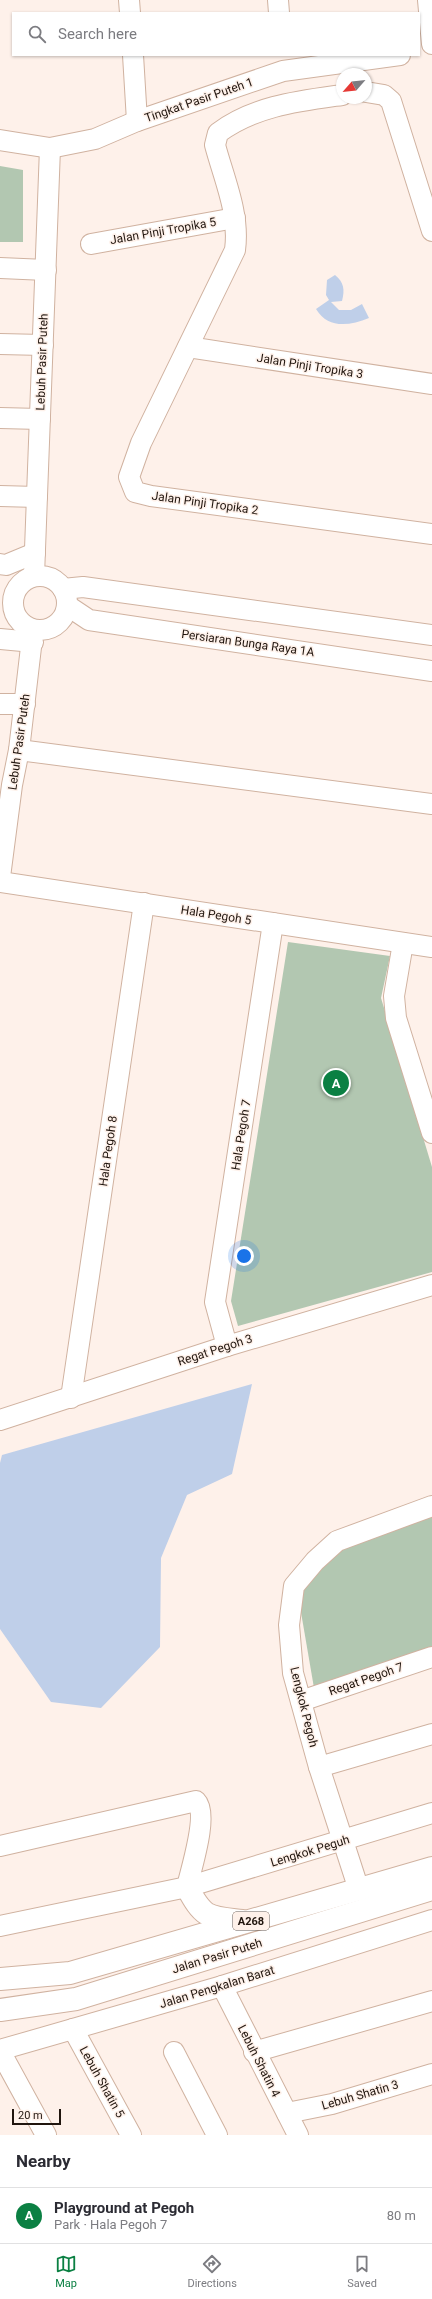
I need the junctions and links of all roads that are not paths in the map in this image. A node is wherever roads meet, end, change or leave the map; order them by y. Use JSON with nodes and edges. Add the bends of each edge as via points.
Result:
{"nodes":[{"id":1,"x":129,"y":0,"type":"edge"},
{"id":2,"x":278,"y":0,"type":"edge"},
{"id":3,"x":428,"y":0,"type":"edge"},
{"id":4,"x":130,"y":12,"type":"edge"},
{"id":5,"x":279,"y":12,"type":"edge"},
{"id":6,"x":432,"y":44,"type":"edge"},
{"id":7,"x":432,"y":50,"type":"edge"},
{"id":8,"x":420,"y":52,"type":"edge"},
{"id":9,"x":133,"y":56,"type":"edge"},
{"id":10,"x":385,"y":56,"type":"edge"},
{"id":11,"x":283,"y":63,"type":"edge"},
{"id":12,"x":372,"y":93,"type":"edge"},
{"id":13,"x":336,"y":96,"type":"edge"},
{"id":14,"x":137,"y":121,"type":"junction"},
{"id":15,"x":0,"y":140,"type":"edge"},
{"id":16,"x":50,"y":148,"type":"junction"},
{"id":17,"x":235,"y":218,"type":"junction"},
{"id":18,"x":432,"y":231,"type":"edge"},
{"id":19,"x":91,"y":244,"type":"dead end"},
{"id":20,"x":0,"y":268,"type":"edge"},
{"id":21,"x":46,"y":270,"type":"junction"},
{"id":22,"x":0,"y":344,"type":"edge"},
{"id":23,"x":43,"y":345,"type":"junction"},
{"id":24,"x":188,"y":348,"type":"junction"},
{"id":25,"x":432,"y":384,"type":"edge"},
{"id":26,"x":0,"y":418,"type":"edge"},
{"id":27,"x":40,"y":419,"type":"junction"},
{"id":28,"x":0,"y":496,"type":"edge"},
{"id":29,"x":37,"y":498,"type":"junction"},
{"id":30,"x":432,"y":534,"type":"edge"},
{"id":31,"x":35,"y":553,"type":"junction"},
{"id":32,"x":0,"y":564,"type":"edge"},
{"id":33,"x":34,"y":576,"type":"junction"},
{"id":34,"x":65,"y":597,"type":"junction"},
{"id":35,"x":6,"y":603,"type":"edge"},
{"id":36,"x":33,"y":636,"type":"junction"},
{"id":37,"x":432,"y":636,"type":"edge"},
{"id":38,"x":0,"y":639,"type":"edge"},
{"id":39,"x":432,"y":671,"type":"edge"},
{"id":40,"x":0,"y":704,"type":"edge"},
{"id":41,"x":25,"y":704,"type":"junction"},
{"id":42,"x":19,"y":750,"type":"junction"},
{"id":43,"x":6,"y":785,"type":"edge"},
{"id":44,"x":432,"y":804,"type":"edge"},
{"id":45,"x":0,"y":877,"type":"edge"},
{"id":46,"x":0,"y":882,"type":"edge"},
{"id":47,"x":144,"y":903,"type":"junction"},
{"id":48,"x":273,"y":923,"type":"junction"},
{"id":49,"x":403,"y":944,"type":"junction"},
{"id":50,"x":432,"y":947,"type":"edge"},
{"id":51,"x":432,"y":1133,"type":"edge"},
{"id":52,"x":432,"y":1285,"type":"edge"},
{"id":53,"x":228,"y":1346,"type":"junction"},
{"id":54,"x":71,"y":1398,"type":"junction"},
{"id":55,"x":0,"y":1420,"type":"edge"},
{"id":56,"x":432,"y":1506,"type":"edge"},
{"id":57,"x":432,"y":1657,"type":"edge"},
{"id":58,"x":300,"y":1701,"type":"junction"},
{"id":59,"x":432,"y":1734,"type":"edge"},
{"id":60,"x":319,"y":1767,"type":"junction"},
{"id":61,"x":432,"y":1813,"type":"edge"},
{"id":62,"x":343,"y":1841,"type":"junction"},
{"id":63,"x":0,"y":1846,"type":"edge"},
{"id":64,"x":432,"y":1868,"type":"edge"},
{"id":65,"x":188,"y":1887,"type":"junction"},
{"id":66,"x":432,"y":1889,"type":"edge"},
{"id":67,"x":359,"y":1890,"type":"junction"},
{"id":68,"x":432,"y":1920,"type":"edge"},
{"id":69,"x":249,"y":1922,"type":"junction"},
{"id":70,"x":0,"y":1926,"type":"edge"},
{"id":71,"x":0,"y":1980,"type":"edge"},
{"id":72,"x":222,"y":1986,"type":"junction"},
{"id":73,"x":432,"y":2001,"type":"edge"},
{"id":74,"x":0,"y":2010,"type":"edge"},
{"id":75,"x":73,"y":2029,"type":"junction"},
{"id":76,"x":0,"y":2050,"type":"edge"},
{"id":77,"x":174,"y":2052,"type":"dead end"},
{"id":78,"x":254,"y":2052,"type":"junction"},
{"id":79,"x":432,"y":2074,"type":"edge"},
{"id":80,"x":286,"y":2113,"type":"junction"},
{"id":81,"x":46,"y":2135,"type":"edge"},
{"id":82,"x":131,"y":2135,"type":"edge"},
{"id":83,"x":217,"y":2135,"type":"edge"},
{"id":84,"x":298,"y":2135,"type":"edge"}],
"edges":[{"from":1,"to":4,"type":"street"},
{"from":2,"to":5,"type":"street"},
{"from":3,"to":6,"type":"street"},
{"from":7,"to":8,"type":"street"},
{"from":9,"to":14,"type":"street"},
{"from":10,"to":11,"type":"street","name":"Tingkat Pasir Puteh 1"},
{"from":11,"to":14,"type":"street","name":"Tingkat Pasir Puteh 1"},
{"from":12,"to":18,"type":"street","via":[[384,95],[391,101]]},
{"from":13,"to":17,"type":"street","via":[[277,104],[229,124],[218,133],[216,145]]},
{"from":14,"to":16,"type":"street","name":"Tingkat Pasir Puteh 1","via":[[95,139]]},
{"from":15,"to":16,"type":"street","name":"Tingkat Pasir Puteh 1"},
{"from":16,"to":21,"type":"street","name":"Lebuh Pasir Puteh"},
{"from":17,"to":19,"type":"street","name":"Jalan Pinji Tropika 5"},
{"from":17,"to":24,"type":"street","via":[[235,250]]},
{"from":20,"to":21,"type":"street"},
{"from":21,"to":23,"type":"street","name":"Lebuh Pasir Puteh"},
{"from":22,"to":23,"type":"street"},
{"from":23,"to":27,"type":"street","name":"Lebuh Pasir Puteh"},
{"from":24,"to":25,"type":"street","name":"Jalan Pinji Tropika 3"},
{"from":24,"to":30,"type":"street","name":"Jalan Pinji Tropika 2","via":[[134,460],[129,477],[135,492]]},
{"from":26,"to":27,"type":"street"},
{"from":27,"to":29,"type":"street","name":"Lebuh Pasir Puteh"},
{"from":28,"to":29,"type":"street"},
{"from":29,"to":31,"type":"street","name":"Lebuh Pasir Puteh"},
{"from":31,"to":32,"type":"street","via":[[17,561]]},
{"from":31,"to":33,"type":"street","name":"Lebuh Pasir Puteh"},
{"from":33,"to":34,"type":"street","via":[[45,576],[55,581]]},
{"from":33,"to":35,"type":"street","via":[[18,586]]},
{"from":34,"to":36,"type":"street","via":[[64,617],[56,626]]},
{"from":34,"to":37,"type":"street","via":[[83,587]]},
{"from":34,"to":39,"type":"street","name":"Persiaran Bunga Raya 1A","via":[[89,620]]},
{"from":35,"to":36,"type":"street"},
{"from":36,"to":38,"type":"street"},
{"from":36,"to":41,"type":"street","name":"Lebuh Pasir Puteh"},
{"from":40,"to":41,"type":"street"},
{"from":41,"to":42,"type":"street","name":"Lebuh Pasir Puteh"},
{"from":42,"to":43,"type":"street","name":"Lebuh Pasir Puteh"},
{"from":42,"to":44,"type":"street"},
{"from":43,"to":45,"type":"street","name":"Lebuh Pasir Puteh"},
{"from":46,"to":47,"type":"street","name":"Hala Pegoh 5"},
{"from":47,"to":48,"type":"street","name":"Hala Pegoh 5"},
{"from":47,"to":54,"type":"street","name":"Hala Pegoh 8"},
{"from":48,"to":49,"type":"street","name":"Hala Pegoh 5"},
{"from":48,"to":53,"type":"street","name":"Hala Pegoh 7","via":[[215,1302]]},
{"from":49,"to":50,"type":"street","name":"Hala Pegoh 5"},
{"from":49,"to":51,"type":"street","via":[[394,996],[396,1018]]},
{"from":52,"to":53,"type":"street","name":"Regat Pegoh 3"},
{"from":53,"to":54,"type":"street","name":"Regat Pegoh 3"},
{"from":54,"to":55,"type":"street","name":"Regat Pegoh 3"},
{"from":56,"to":58,"type":"street","name":"Lengkok Pegoh","via":[[338,1541],[315,1561],[294,1586],[290,1625],[293,1673]]},
{"from":57,"to":58,"type":"street","name":"Regat Pegoh 7"},
{"from":58,"to":60,"type":"street","name":"Lengkok Pegoh"},
{"from":59,"to":60,"type":"street"},
{"from":60,"to":62,"type":"street","name":"Lengkok Pegoh"},
{"from":61,"to":62,"type":"street","name":"Lengkok Peguh"},
{"from":62,"to":65,"type":"street","name":"Lengkok Peguh"},
{"from":62,"to":67,"type":"street","name":"Lengkok Pegoh"},
{"from":63,"to":65,"type":"street","via":[[196,1801],[200,1829]]},
{"from":64,"to":67,"type":"main road","name":"Jalan Pasir Puteh","number":"A268"},
{"from":65,"to":69,"type":"main road","via":[[199,1909],[209,1916]]},
{"from":65,"to":70,"type":"street","name":"Lengkok Peguh"},
{"from":66,"to":74,"type":"main road","name":"Jalan Pasir Puteh","number":"A268","via":[[76,1999]]},
{"from":67,"to":69,"type":"main road","name":"Jalan Pasir Puteh","number":"A268"},
{"from":68,"to":72,"type":"street","name":"Jalan Pengkalan Barat"},
{"from":69,"to":71,"type":"main road","name":"Jalan Pasir Puteh","number":"A268","via":[[70,1973]]},
{"from":72,"to":75,"type":"street","name":"Jalan Pengkalan Barat"},
{"from":72,"to":78,"type":"street","name":"Lebuh Shatin 4"},
{"from":73,"to":78,"type":"street"},
{"from":75,"to":76,"type":"street","name":"Jalan Pengkalan Barat"},
{"from":75,"to":82,"type":"street","name":"Lebuh Shatin 5"},
{"from":76,"to":81,"type":"street"},
{"from":77,"to":83,"type":"street"},
{"from":78,"to":80,"type":"street","name":"Lebuh Shatin 4"},
{"from":79,"to":80,"type":"street","name":"Lebuh Shatin 3","via":[[332,2104]]},
{"from":80,"to":84,"type":"street","name":"Lebuh Shatin 4"}]}
